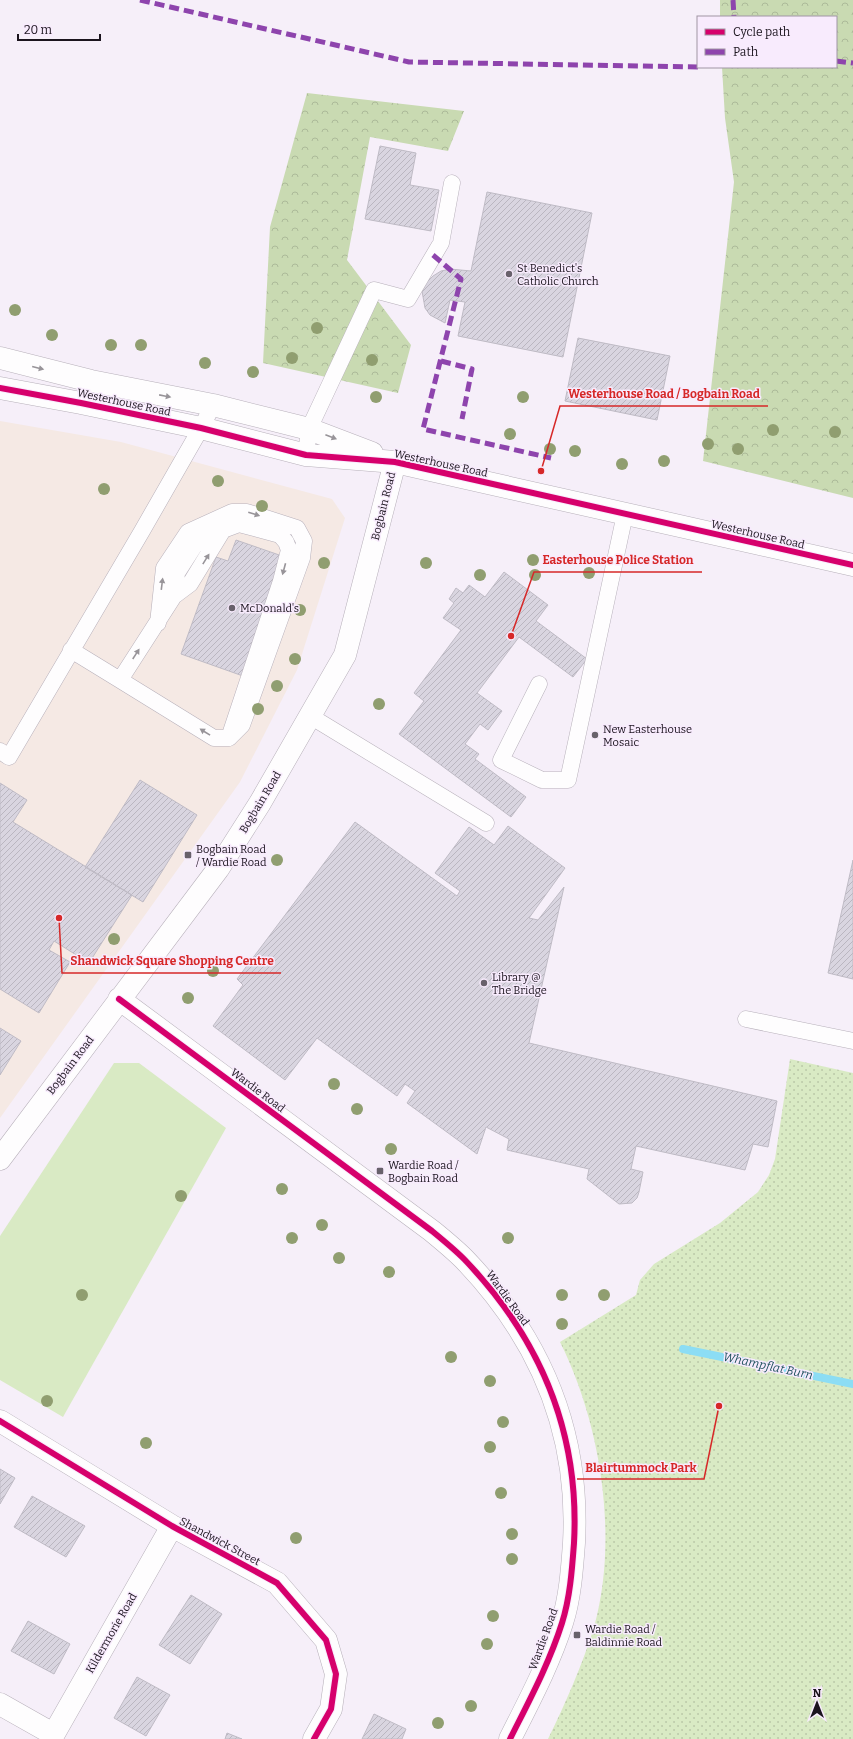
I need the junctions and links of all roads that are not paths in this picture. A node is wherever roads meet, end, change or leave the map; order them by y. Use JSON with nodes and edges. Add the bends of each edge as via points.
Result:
{"nodes":[{"id":1,"x":452,"y":183,"type":"dead end"},
{"id":2,"x":0,"y":358,"type":"edge"},
{"id":3,"x":0,"y":388,"type":"edge"},
{"id":4,"x":212,"y":406,"type":"junction"},
{"id":5,"x":201,"y":428,"type":"junction"},
{"id":6,"x":309,"y":429,"type":"junction"},
{"id":7,"x":306,"y":455,"type":"junction"},
{"id":8,"x":394,"y":462,"type":"junction"},
{"id":9,"x":625,"y":514,"type":"junction"},
{"id":10,"x":853,"y":565,"type":"edge"},
{"id":11,"x":158,"y":623,"type":"junction"},
{"id":12,"x":72,"y":650,"type":"junction"},
{"id":13,"x":120,"y":680,"type":"junction"},
{"id":14,"x":539,"y":684,"type":"dead end"},
{"id":15,"x":310,"y":716,"type":"junction"},
{"id":16,"x":229,"y":738,"type":"junction"},
{"id":17,"x":0,"y":752,"type":"edge"},
{"id":18,"x":486,"y":823,"type":"dead end"},
{"id":19,"x":119,"y":999,"type":"junction"},
{"id":20,"x":746,"y":1019,"type":"dead end"},
{"id":21,"x":853,"y":1041,"type":"edge"},
{"id":22,"x":0,"y":1159,"type":"edge"},
{"id":23,"x":0,"y":1421,"type":"edge"},
{"id":24,"x":172,"y":1526,"type":"junction"},
{"id":25,"x":0,"y":1704,"type":"edge"},
{"id":26,"x":52,"y":1737,"type":"edge"},
{"id":27,"x":314,"y":1739,"type":"edge"},
{"id":28,"x":510,"y":1739,"type":"edge"}],
"edges":[{"from":1,"to":6,"type":"lane","via":[[441,243],[408,299],[374,290]]},
{"from":2,"to":4,"type":"street","name":"Westerhouse Road","one_way":true,"via":[[91,381]]},
{"from":3,"to":5,"type":"street","name":"Westerhouse Road"},
{"from":4,"to":5,"type":"lane"},
{"from":4,"to":6,"type":"street","name":"Westerhouse Road"},
{"from":5,"to":7,"type":"street","name":"Westerhouse Road"},
{"from":5,"to":12,"type":"lane"},
{"from":6,"to":7,"type":"lane"},
{"from":6,"to":8,"type":"street","name":"Westerhouse Road","one_way":true},
{"from":7,"to":8,"type":"street","name":"Westerhouse Road"},
{"from":8,"to":9,"type":"street","name":"Westerhouse Road"},
{"from":8,"to":15,"type":"street","name":"Bogbain Road","via":[[345,655]]},
{"from":9,"to":10,"type":"street","name":"Westerhouse Road"},
{"from":9,"to":14,"type":"lane","via":[[568,780],[542,780],[501,760]]},
{"from":13,"to":11,"type":"lane","one_way":true},
{"from":11,"to":16,"type":"lane","one_way":true,"via":[[174,596],[190,584],[223,530],[239,524],[280,536],[286,542],[289,550],[281,581]]},
{"from":11,"to":16,"type":"lane","one_way":true,"via":[[164,568],[188,532],[232,512],[247,512],[297,528],[304,541],[302,558],[242,725]]},
{"from":12,"to":13,"type":"lane"},
{"from":12,"to":17,"type":"lane","via":[[9,757]]},
{"from":16,"to":13,"type":"lane","one_way":true,"via":[[214,738]]},
{"from":15,"to":18,"type":"lane"},
{"from":15,"to":19,"type":"street","name":"Bogbain Road","via":[[218,869]]},
{"from":19,"to":22,"type":"street","name":"Bogbain Road"},
{"from":19,"to":28,"type":"street","name":"Wardie Road","via":[[432,1231],[463,1258],[491,1289],[537,1358],[560,1415],[568,1446],[575,1522],[573,1561],[562,1622],[551,1653]]},
{"from":20,"to":21,"type":"lane"},
{"from":23,"to":24,"type":"street","name":"Shandwick Street"},
{"from":24,"to":26,"type":"street","name":"Kildermorie Road"},
{"from":24,"to":27,"type":"street","name":"Shandwick Street","via":[[278,1583],[326,1640],[336,1674],[331,1709]]},
{"from":25,"to":26,"type":"street"}]}
